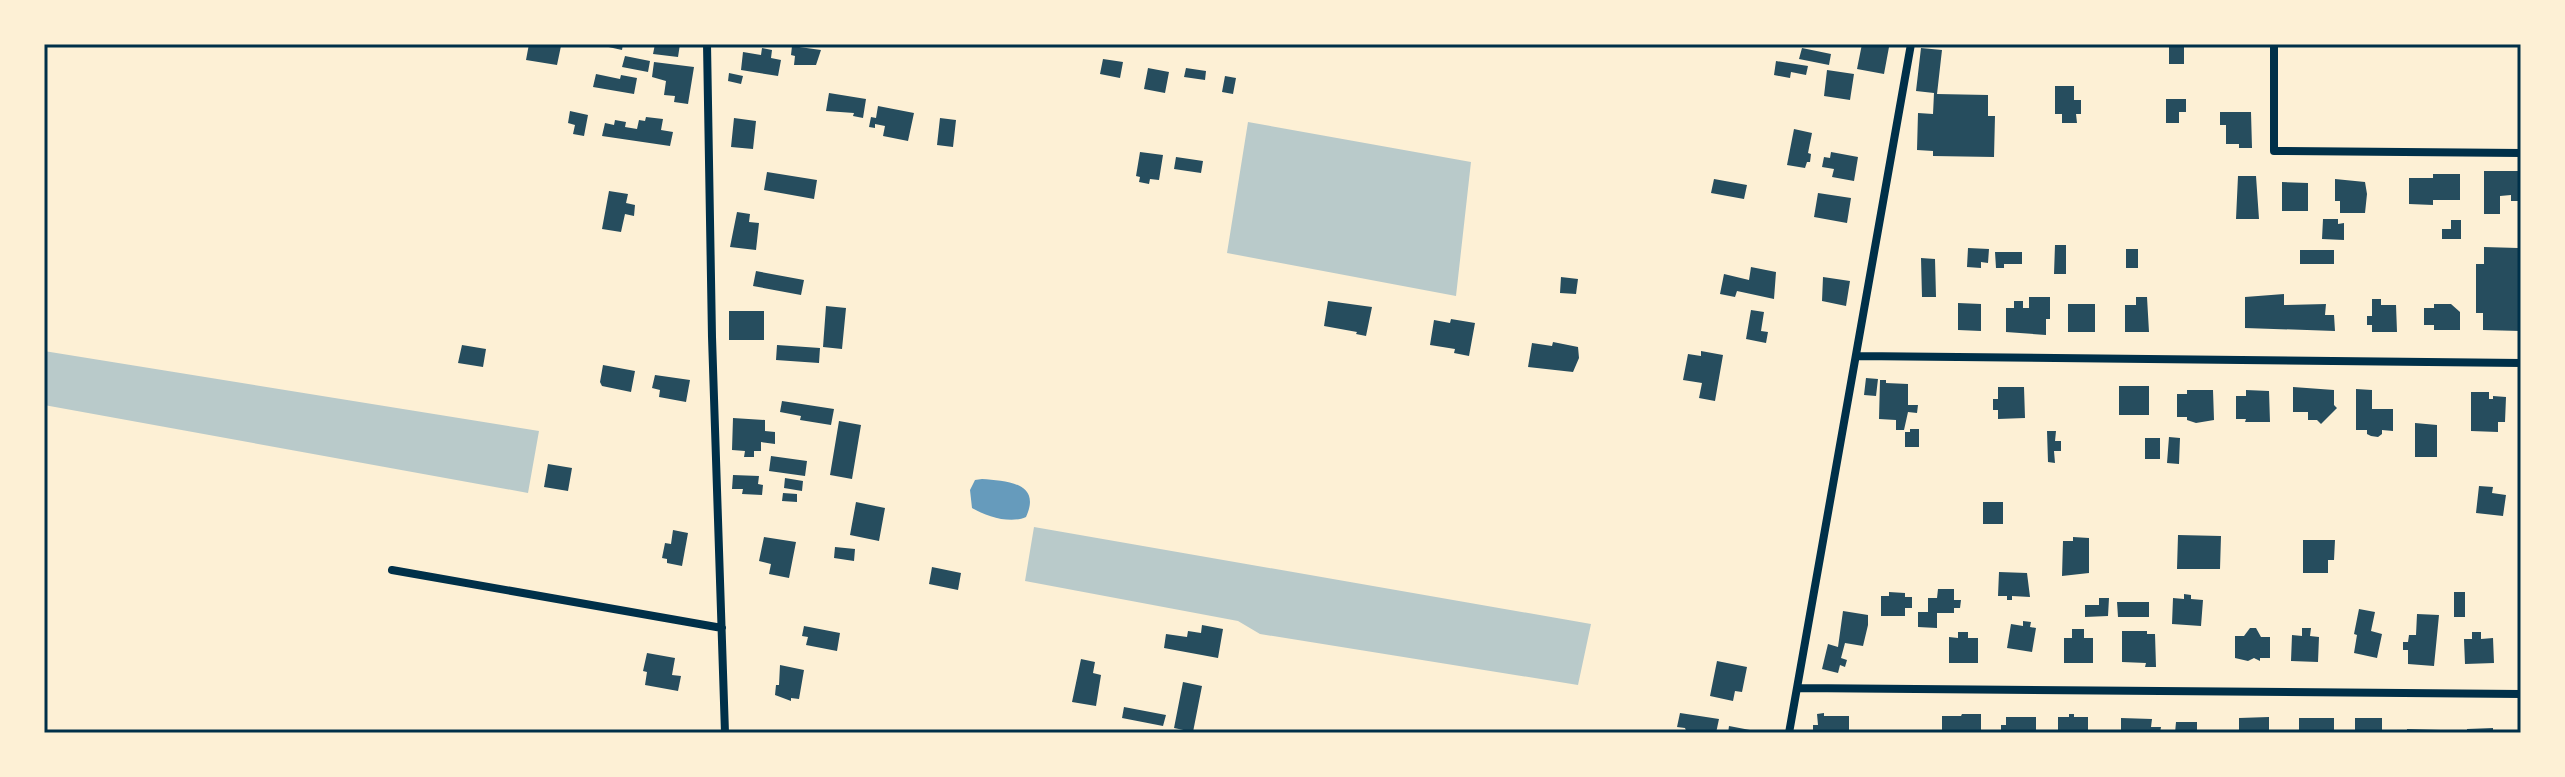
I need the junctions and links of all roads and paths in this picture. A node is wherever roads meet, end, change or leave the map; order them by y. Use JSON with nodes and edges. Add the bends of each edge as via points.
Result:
{"nodes":[{"id":1,"x":707,"y":44,"type":"edge"},
{"id":2,"x":1911,"y":44,"type":"edge"},
{"id":3,"x":2274,"y":44,"type":"edge"},
{"id":4,"x":2521,"y":153,"type":"edge"},
{"id":5,"x":1856,"y":356,"type":"junction"},
{"id":6,"x":2521,"y":363,"type":"edge"},
{"id":7,"x":392,"y":570,"type":"dead end"},
{"id":8,"x":722,"y":628,"type":"junction"},
{"id":9,"x":1798,"y":688,"type":"junction"},
{"id":10,"x":2521,"y":694,"type":"edge"},
{"id":11,"x":725,"y":733,"type":"edge"},
{"id":12,"x":1789,"y":733,"type":"edge"}],
"edges":[{"from":1,"to":8,"type":"street"},
{"from":2,"to":5,"type":"street"},
{"from":3,"to":4,"type":"street","via":[[2274,151]]},
{"from":5,"to":6,"type":"street"},
{"from":5,"to":9,"type":"street"},
{"from":7,"to":8,"type":"street"},
{"from":8,"to":11,"type":"street"},
{"from":9,"to":10,"type":"street"},
{"from":9,"to":12,"type":"street"}]}
